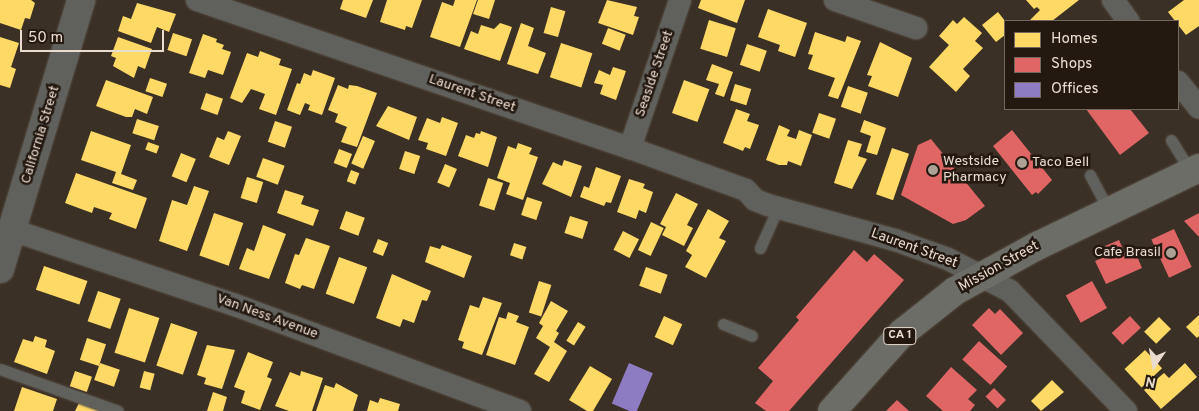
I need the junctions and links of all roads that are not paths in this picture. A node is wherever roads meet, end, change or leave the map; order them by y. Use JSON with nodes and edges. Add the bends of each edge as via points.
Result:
{"nodes":[{"id":1,"x":81,"y":0,"type":"edge"},
{"id":2,"x":197,"y":0,"type":"edge"},
{"id":3,"x":680,"y":0,"type":"edge"},
{"id":4,"x":835,"y":0,"type":"edge"},
{"id":5,"x":238,"y":7,"type":"edge"},
{"id":6,"x":916,"y":28,"type":"dead end"},
{"id":7,"x":1179,"y":83,"type":"edge"},
{"id":8,"x":1199,"y":108,"type":"edge"},
{"id":9,"x":1171,"y":140,"type":"dead end"},
{"id":10,"x":630,"y":148,"type":"junction"},
{"id":11,"x":1195,"y":170,"type":"edge"},
{"id":12,"x":1090,"y":175,"type":"dead end"},
{"id":13,"x":771,"y":210,"type":"junction"},
{"id":14,"x":1110,"y":211,"type":"junction"},
{"id":15,"x":12,"y":230,"type":"junction"},
{"id":16,"x":760,"y":248,"type":"dead end"},
{"id":17,"x":0,"y":269,"type":"edge"},
{"id":18,"x":980,"y":275,"type":"junction"},
{"id":19,"x":723,"y":324,"type":"dead end"},
{"id":20,"x":752,"y":336,"type":"dead end"},
{"id":21,"x":0,"y":369,"type":"edge"},
{"id":22,"x":118,"y":411,"type":"edge"},
{"id":23,"x":520,"y":411,"type":"edge"},
{"id":24,"x":832,"y":411,"type":"edge"},
{"id":25,"x":1126,"y":411,"type":"edge"}],
"edges":[{"from":1,"to":15,"type":"street","name":"California Street"},
{"from":2,"to":5,"type":"street","name":"Laurent Street"},
{"from":3,"to":10,"type":"street","name":"Seaside Street"},
{"from":4,"to":6,"type":"street"},
{"from":5,"to":10,"type":"street","name":"Laurent Street"},
{"from":7,"to":8,"type":"street"},
{"from":9,"to":11,"type":"lane"},
{"from":10,"to":13,"type":"street","name":"Laurent Street","via":[[746,190]]},
{"from":11,"to":14,"type":"highway","name":"Mission Street","number":"CA 1"},
{"from":12,"to":14,"type":"lane"},
{"from":13,"to":16,"type":"lane"},
{"from":13,"to":18,"type":"street","name":"Laurent Street","via":[[895,240]]},
{"from":14,"to":18,"type":"highway","name":"Mission Street","number":"CA 1"},
{"from":15,"to":17,"type":"street","name":"California Street"},
{"from":15,"to":23,"type":"street","name":"Van Ness Avenue","via":[[244,309]]},
{"from":18,"to":24,"type":"highway","name":"Mission Street","number":"CA 1","via":[[902,333]]},
{"from":18,"to":25,"type":"street","name":"Laurent Street","via":[[1010,290]]},
{"from":19,"to":20,"type":"lane"},
{"from":21,"to":22,"type":"lane"}]}
